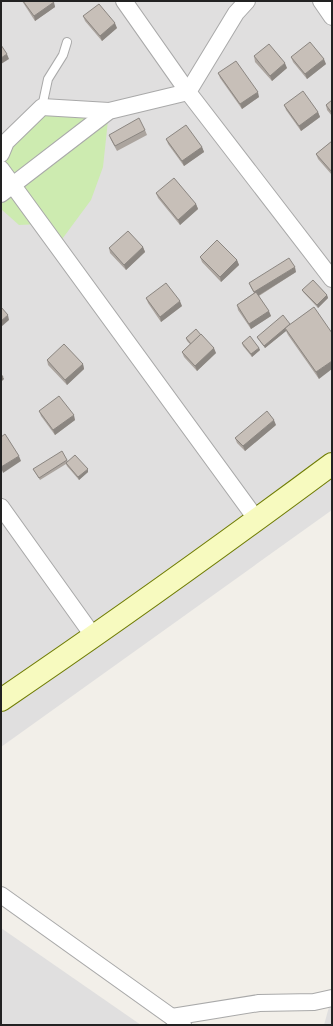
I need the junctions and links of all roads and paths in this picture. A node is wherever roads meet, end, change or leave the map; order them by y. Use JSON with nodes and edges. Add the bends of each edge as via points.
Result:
{"nodes":[{"id":1,"x":124,"y":1,"type":"edge"},
{"id":2,"x":247,"y":1,"type":"edge"},
{"id":3,"x":321,"y":1,"type":"edge"},
{"id":4,"x":332,"y":16,"type":"edge"},
{"id":5,"x":67,"y":42,"type":"dead end"},
{"id":6,"x":188,"y":92,"type":"junction"},
{"id":7,"x":42,"y":107,"type":"junction"},
{"id":8,"x":109,"y":111,"type":"junction"},
{"id":9,"x":1,"y":154,"type":"edge"},
{"id":10,"x":1,"y":169,"type":"edge"},
{"id":11,"x":7,"y":190,"type":"edge"},
{"id":12,"x":332,"y":279,"type":"edge"},
{"id":13,"x":332,"y":464,"type":"edge"},
{"id":14,"x":1,"y":507,"type":"edge"},
{"id":15,"x":257,"y":520,"type":"junction"},
{"id":16,"x":94,"y":637,"type":"junction"},
{"id":17,"x":1,"y":700,"type":"edge"},
{"id":18,"x":1,"y":895,"type":"edge"},
{"id":19,"x":332,"y":998,"type":"edge"},
{"id":20,"x":178,"y":1021,"type":"edge"}],
"edges":[{"from":1,"to":6,"type":"street"},
{"from":2,"to":6,"type":"street","via":[[236,13]]},
{"from":3,"to":4,"type":"street"},
{"from":5,"to":7,"type":"lane","via":[[63,55],[48,79]]},
{"from":6,"to":8,"type":"street"},
{"from":6,"to":12,"type":"street"},
{"from":7,"to":8,"type":"street"},
{"from":7,"to":9,"type":"street","via":[[6,142]]},
{"from":8,"to":11,"type":"street"},
{"from":10,"to":11,"type":"street"},
{"from":11,"to":15,"type":"street"},
{"from":13,"to":15,"type":"main road"},
{"from":14,"to":16,"type":"street"},
{"from":15,"to":16,"type":"main road"},
{"from":16,"to":17,"type":"main road"},
{"from":18,"to":20,"type":"street"},
{"from":19,"to":20,"type":"street","via":[[314,1002],[259,1004]]}]}
